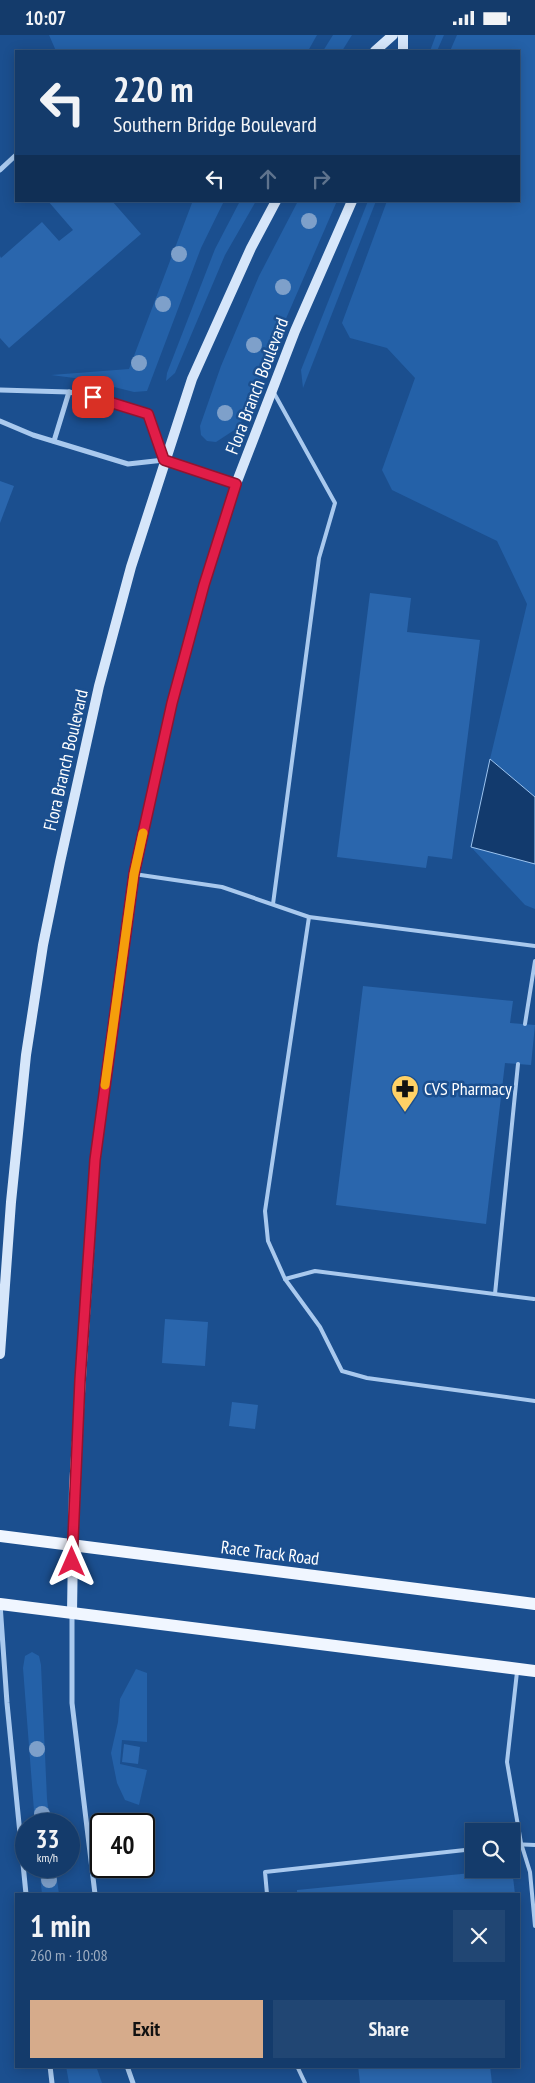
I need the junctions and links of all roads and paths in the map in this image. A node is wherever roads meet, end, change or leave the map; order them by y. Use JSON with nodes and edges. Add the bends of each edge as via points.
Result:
{"nodes":[{"id":1,"x":393,"y":35,"type":"edge"},
{"id":2,"x":403,"y":35,"type":"edge"},
{"id":3,"x":376,"y":50,"type":"edge"},
{"id":4,"x":403,"y":50,"type":"edge"},
{"id":5,"x":15,"y":156,"type":"edge"},
{"id":6,"x":0,"y":170,"type":"edge"},
{"id":7,"x":275,"y":202,"type":"edge"},
{"id":8,"x":352,"y":202,"type":"edge"},
{"id":9,"x":272,"y":389,"type":"junction"},
{"id":10,"x":0,"y":390,"type":"edge"},
{"id":11,"x":68,"y":392,"type":"junction"},
{"id":12,"x":0,"y":421,"type":"edge"},
{"id":13,"x":54,"y":441,"type":"junction"},
{"id":14,"x":164,"y":460,"type":"junction"},
{"id":15,"x":236,"y":484,"type":"junction"},
{"id":16,"x":134,"y":874,"type":"junction"},
{"id":17,"x":273,"y":905,"type":"junction"},
{"id":18,"x":309,"y":917,"type":"junction"},
{"id":19,"x":535,"y":946,"type":"edge"},
{"id":20,"x":535,"y":961,"type":"edge"},
{"id":21,"x":525,"y":1024,"type":"dead end"},
{"id":22,"x":518,"y":1064,"type":"dead end"},
{"id":23,"x":285,"y":1279,"type":"junction"},
{"id":24,"x":495,"y":1294,"type":"junction"},
{"id":25,"x":535,"y":1295,"type":"edge"},
{"id":26,"x":535,"y":1299,"type":"edge"},
{"id":27,"x":0,"y":1354,"type":"edge"},
{"id":28,"x":535,"y":1401,"type":"edge"},
{"id":29,"x":0,"y":1536,"type":"edge"},
{"id":30,"x":72,"y":1545,"type":"junction"},
{"id":31,"x":0,"y":1603,"type":"edge"},
{"id":32,"x":535,"y":1604,"type":"edge"},
{"id":33,"x":72,"y":1613,"type":"junction"},
{"id":34,"x":517,"y":1669,"type":"junction"},
{"id":35,"x":535,"y":1671,"type":"edge"},
{"id":36,"x":521,"y":1843,"type":"junction"},
{"id":37,"x":535,"y":1845,"type":"edge"},
{"id":38,"x":465,"y":1850,"type":"edge"},
{"id":39,"x":26,"y":1893,"type":"edge"},
{"id":40,"x":95,"y":1893,"type":"edge"},
{"id":41,"x":267,"y":1893,"type":"edge"},
{"id":42,"x":535,"y":1926,"type":"edge"},
{"id":43,"x":50,"y":2068,"type":"edge"},
{"id":44,"x":128,"y":2068,"type":"edge"},
{"id":45,"x":298,"y":2068,"type":"edge"},
{"id":46,"x":52,"y":2083,"type":"edge"},
{"id":47,"x":134,"y":2083,"type":"edge"},
{"id":48,"x":305,"y":2083,"type":"edge"}],
"edges":[{"from":1,"to":3,"type":"street"},
{"from":2,"to":4,"type":"street"},
{"from":5,"to":6,"type":"street"},
{"from":7,"to":14,"type":"street","name":"Flora Branch Boulevard","via":[[250,248],[192,379]]},
{"from":8,"to":9,"type":"street","name":"Flora Branch Boulevard"},
{"from":9,"to":15,"type":"street","name":"Flora Branch Boulevard"},
{"from":9,"to":17,"type":"lane","via":[[335,503],[320,558]]},
{"from":10,"to":11,"type":"street"},
{"from":11,"to":13,"type":"street"},
{"from":11,"to":14,"type":"street","via":[[148,414]]},
{"from":12,"to":13,"type":"street"},
{"from":13,"to":14,"type":"street","via":[[128,464]]},
{"from":14,"to":15,"type":"street"},
{"from":14,"to":27,"type":"street","name":"Flora Branch Boulevard","via":[[99,686],[43,945],[26,1055]]},
{"from":15,"to":16,"type":"street","name":"Flora Branch Boulevard","via":[[172,703]]},
{"from":16,"to":17,"type":"lane","via":[[222,887]]},
{"from":16,"to":30,"type":"street","name":"Flora Branch Boulevard","via":[[95,1160]]},
{"from":17,"to":18,"type":"lane"},
{"from":18,"to":19,"type":"lane"},
{"from":18,"to":23,"type":"lane","via":[[265,1211],[268,1241]]},
{"from":20,"to":21,"type":"lane"},
{"from":22,"to":24,"type":"lane"},
{"from":23,"to":24,"type":"lane","via":[[315,1271]]},
{"from":23,"to":28,"type":"lane","via":[[320,1327],[342,1371],[367,1378]]},
{"from":24,"to":26,"type":"lane"},
{"from":25,"to":26,"type":"lane"},
{"from":29,"to":30,"type":"main road","name":"Race Track Road"},
{"from":30,"to":32,"type":"main road","name":"Race Track Road"},
{"from":30,"to":33,"type":"street","name":"Flora Branch Boulevard"},
{"from":31,"to":33,"type":"main road"},
{"from":31,"to":39,"type":"street"},
{"from":33,"to":34,"type":"main road"},
{"from":33,"to":40,"type":"street","name":"Flora Branch Boulevard","via":[[72,1703]]},
{"from":34,"to":35,"type":"main road"},
{"from":34,"to":36,"type":"lane","via":[[507,1762]]},
{"from":36,"to":37,"type":"lane"},
{"from":36,"to":42,"type":"lane","via":[[530,1872]]},
{"from":38,"to":41,"type":"lane","via":[[265,1872]]},
{"from":43,"to":46,"type":"street"},
{"from":44,"to":47,"type":"street"},
{"from":45,"to":48,"type":"lane"}]}
